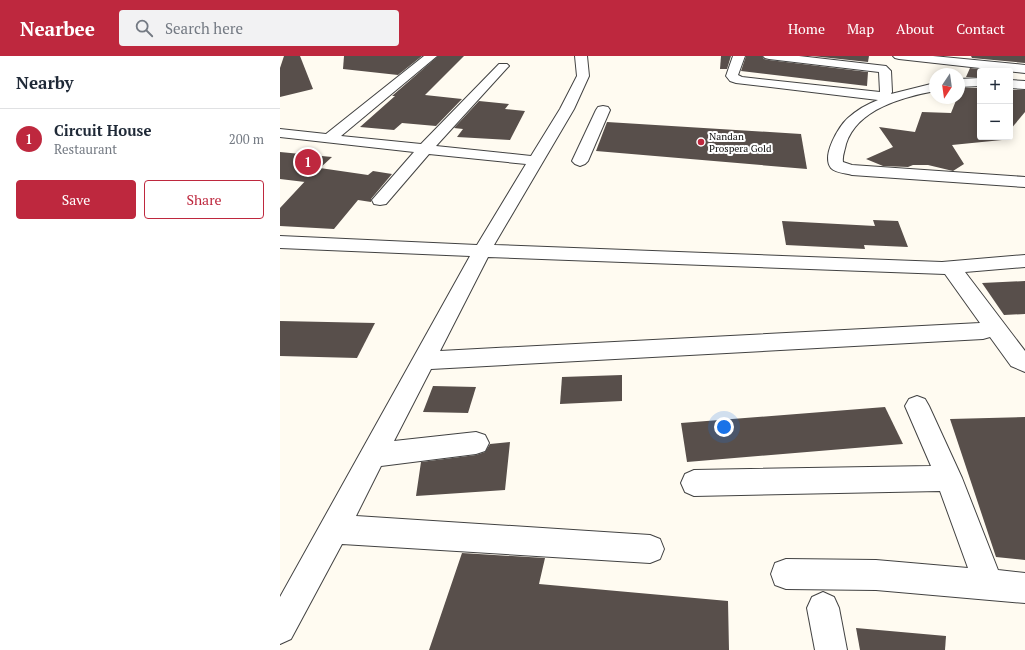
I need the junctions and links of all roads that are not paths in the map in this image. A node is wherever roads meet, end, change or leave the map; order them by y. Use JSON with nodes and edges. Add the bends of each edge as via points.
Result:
{"nodes":[{"id":1,"x":431,"y":56,"type":"edge"},
{"id":2,"x":581,"y":56,"type":"edge"},
{"id":3,"x":739,"y":56,"type":"edge"},
{"id":4,"x":769,"y":56,"type":"edge"},
{"id":5,"x":899,"y":56,"type":"edge"},
{"id":6,"x":504,"y":66,"type":"dead end"},
{"id":7,"x":1025,"y":69,"type":"edge"},
{"id":8,"x":977,"y":82,"type":"edge"},
{"id":9,"x":965,"y":83,"type":"edge"},
{"id":10,"x":1013,"y":84,"type":"edge"},
{"id":11,"x":1025,"y":84,"type":"edge"},
{"id":12,"x":929,"y":88,"type":"edge"},
{"id":13,"x":603,"y":110,"type":"dead end"},
{"id":14,"x":280,"y":133,"type":"edge"},
{"id":15,"x":329,"y":139,"type":"junction"},
{"id":16,"x":426,"y":148,"type":"junction"},
{"id":17,"x":545,"y":156,"type":"junction"},
{"id":18,"x":580,"y":161,"type":"dead end"},
{"id":19,"x":1025,"y":182,"type":"edge"},
{"id":20,"x":380,"y":200,"type":"dead end"},
{"id":21,"x":280,"y":242,"type":"edge"},
{"id":22,"x":482,"y":252,"type":"junction"},
{"id":23,"x":1025,"y":261,"type":"edge"},
{"id":24,"x":951,"y":268,"type":"junction"},
{"id":25,"x":983,"y":330,"type":"dead end"},
{"id":26,"x":423,"y":361,"type":"junction"},
{"id":27,"x":1025,"y":363,"type":"edge"},
{"id":28,"x":917,"y":406,"type":"dead end"},
{"id":29,"x":476,"y":443,"type":"dead end"},
{"id":30,"x":374,"y":455,"type":"junction"},
{"id":31,"x":949,"y":478,"type":"junction"},
{"id":32,"x":694,"y":483,"type":"dead end"},
{"id":33,"x":334,"y":529,"type":"junction"},
{"id":34,"x":650,"y":549,"type":"dead end"},
{"id":35,"x":786,"y":574,"type":"dead end"},
{"id":36,"x":989,"y":585,"type":"junction"},
{"id":37,"x":1025,"y":588,"type":"edge"},
{"id":38,"x":823,"y":608,"type":"dead end"},
{"id":39,"x":280,"y":628,"type":"edge"},
{"id":40,"x":831,"y":650,"type":"edge"}],
"edges":[{"from":1,"to":15,"type":"street"},
{"from":2,"to":17,"type":"street","via":[[583,76],[573,110]]},
{"from":3,"to":4,"type":"street","via":[[732,76],[740,80],[876,96],[884,95],[886,92],[885,71],[882,69]]},
{"from":5,"to":7,"type":"street"},
{"from":6,"to":16,"type":"street"},
{"from":8,"to":9,"type":"street"},
{"from":10,"to":11,"type":"street"},
{"from":12,"to":19,"type":"street","via":[[878,103],[849,125],[834,160],[836,165],[852,170]]},
{"from":13,"to":18,"type":"street"},
{"from":14,"to":15,"type":"street"},
{"from":15,"to":16,"type":"street"},
{"from":16,"to":17,"type":"street"},
{"from":16,"to":20,"type":"street"},
{"from":17,"to":22,"type":"street"},
{"from":21,"to":22,"type":"street"},
{"from":22,"to":24,"type":"street"},
{"from":22,"to":26,"type":"street"},
{"from":23,"to":24,"type":"street"},
{"from":24,"to":27,"type":"street","via":[[1019,360]]},
{"from":25,"to":26,"type":"street"},
{"from":26,"to":30,"type":"street"},
{"from":28,"to":31,"type":"street"},
{"from":29,"to":30,"type":"street"},
{"from":30,"to":33,"type":"street"},
{"from":31,"to":32,"type":"street"},
{"from":31,"to":36,"type":"street"},
{"from":33,"to":34,"type":"street"},
{"from":33,"to":39,"type":"street"},
{"from":35,"to":36,"type":"street","via":[[862,576]]},
{"from":36,"to":37,"type":"street"},
{"from":38,"to":40,"type":"street"}]}
